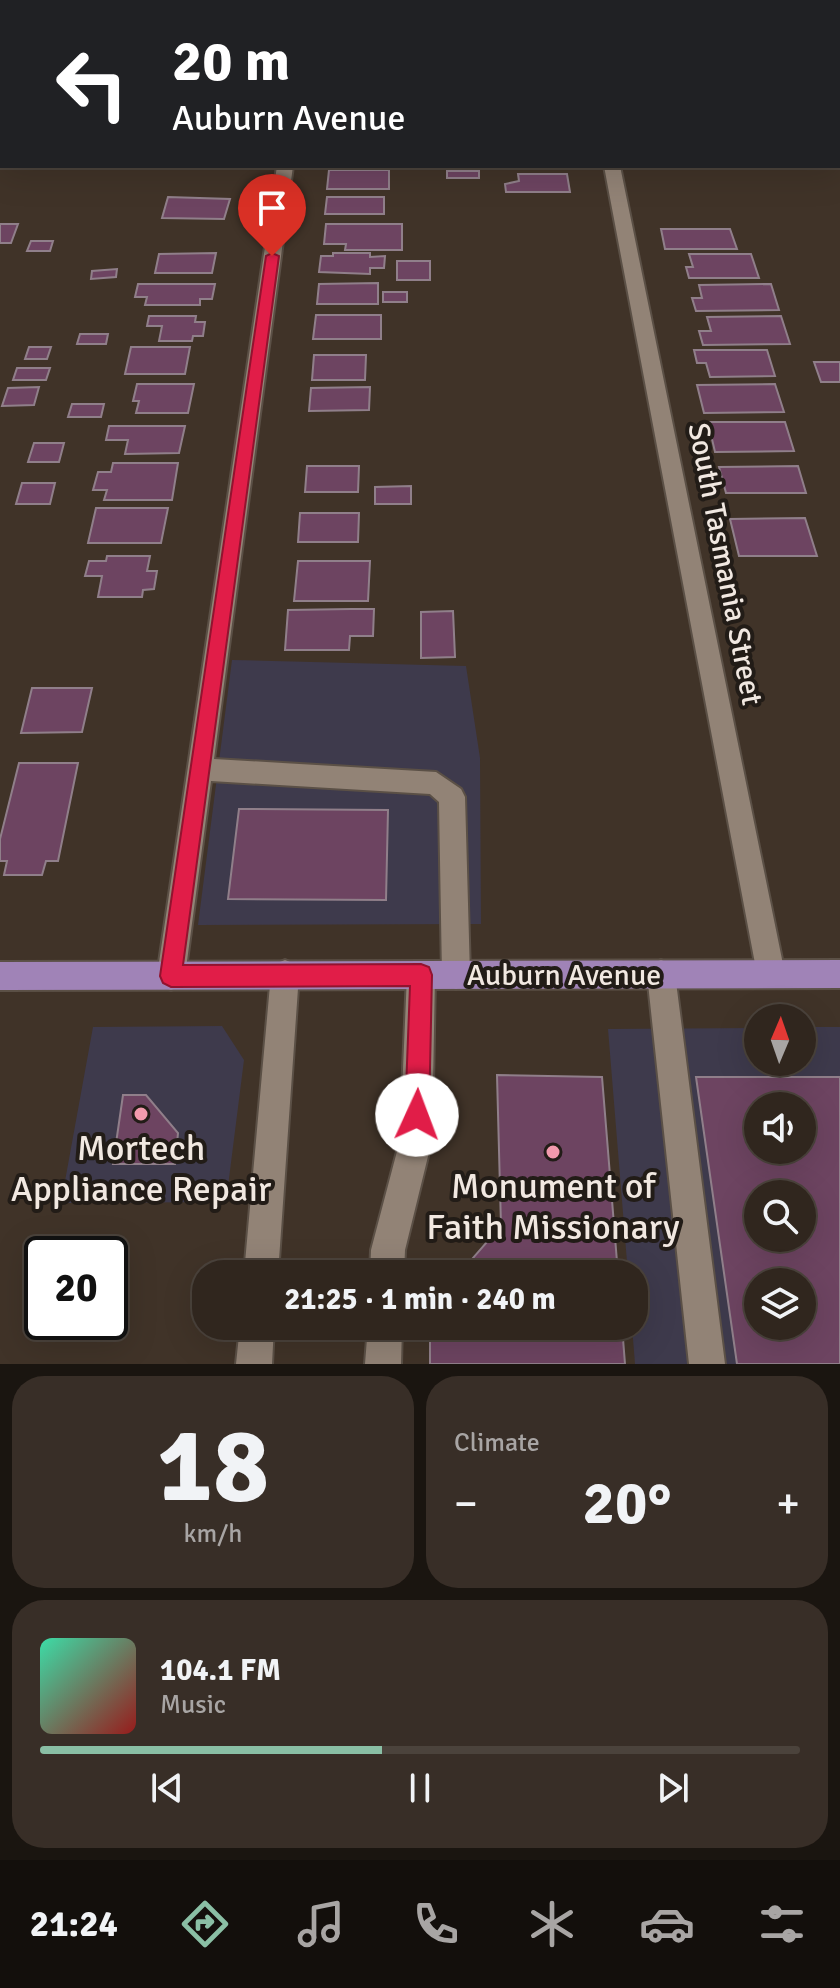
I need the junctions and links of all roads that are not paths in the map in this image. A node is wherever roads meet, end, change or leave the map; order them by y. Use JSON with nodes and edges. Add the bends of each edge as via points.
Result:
{"nodes":[{"id":1,"x":285,"y":168,"type":"edge"},
{"id":2,"x":612,"y":168,"type":"edge"},
{"id":3,"x":200,"y":769,"type":"junction"},
{"id":4,"x":285,"y":974,"type":"junction"},
{"id":5,"x":661,"y":974,"type":"junction"},
{"id":6,"x":771,"y":974,"type":"junction"},
{"id":7,"x":840,"y":974,"type":"edge"},
{"id":8,"x":421,"y":975,"type":"junction"},
{"id":9,"x":456,"y":975,"type":"junction"},
{"id":10,"x":0,"y":976,"type":"edge"},
{"id":11,"x":171,"y":976,"type":"junction"},
{"id":12,"x":262,"y":1260,"type":"edge"},
{"id":13,"x":388,"y":1260,"type":"edge"},
{"id":14,"x":256,"y":1340,"type":"edge"},
{"id":15,"x":384,"y":1340,"type":"edge"},
{"id":16,"x":254,"y":1364,"type":"edge"},
{"id":17,"x":383,"y":1364,"type":"edge"},
{"id":18,"x":707,"y":1364,"type":"edge"}],
"edges":[{"from":1,"to":3,"type":"street"},
{"from":2,"to":6,"type":"street","name":"South Tasmania Street"},
{"from":3,"to":9,"type":"street","via":[[436,783],[452,797]]},
{"from":3,"to":11,"type":"street"},
{"from":4,"to":8,"type":"main road","name":"Auburn Avenue"},
{"from":4,"to":11,"type":"main road","name":"Auburn Avenue"},
{"from":4,"to":12,"type":"street"},
{"from":5,"to":6,"type":"main road","name":"Auburn Avenue"},
{"from":5,"to":9,"type":"main road","name":"Auburn Avenue"},
{"from":5,"to":18,"type":"street"},
{"from":6,"to":7,"type":"main road","name":"Auburn Avenue"},
{"from":8,"to":9,"type":"main road","name":"Auburn Avenue"},
{"from":8,"to":13,"type":"street","via":[[416,1140]]},
{"from":10,"to":11,"type":"main road","name":"Auburn Avenue"},
{"from":14,"to":16,"type":"street"},
{"from":15,"to":17,"type":"street"}]}
